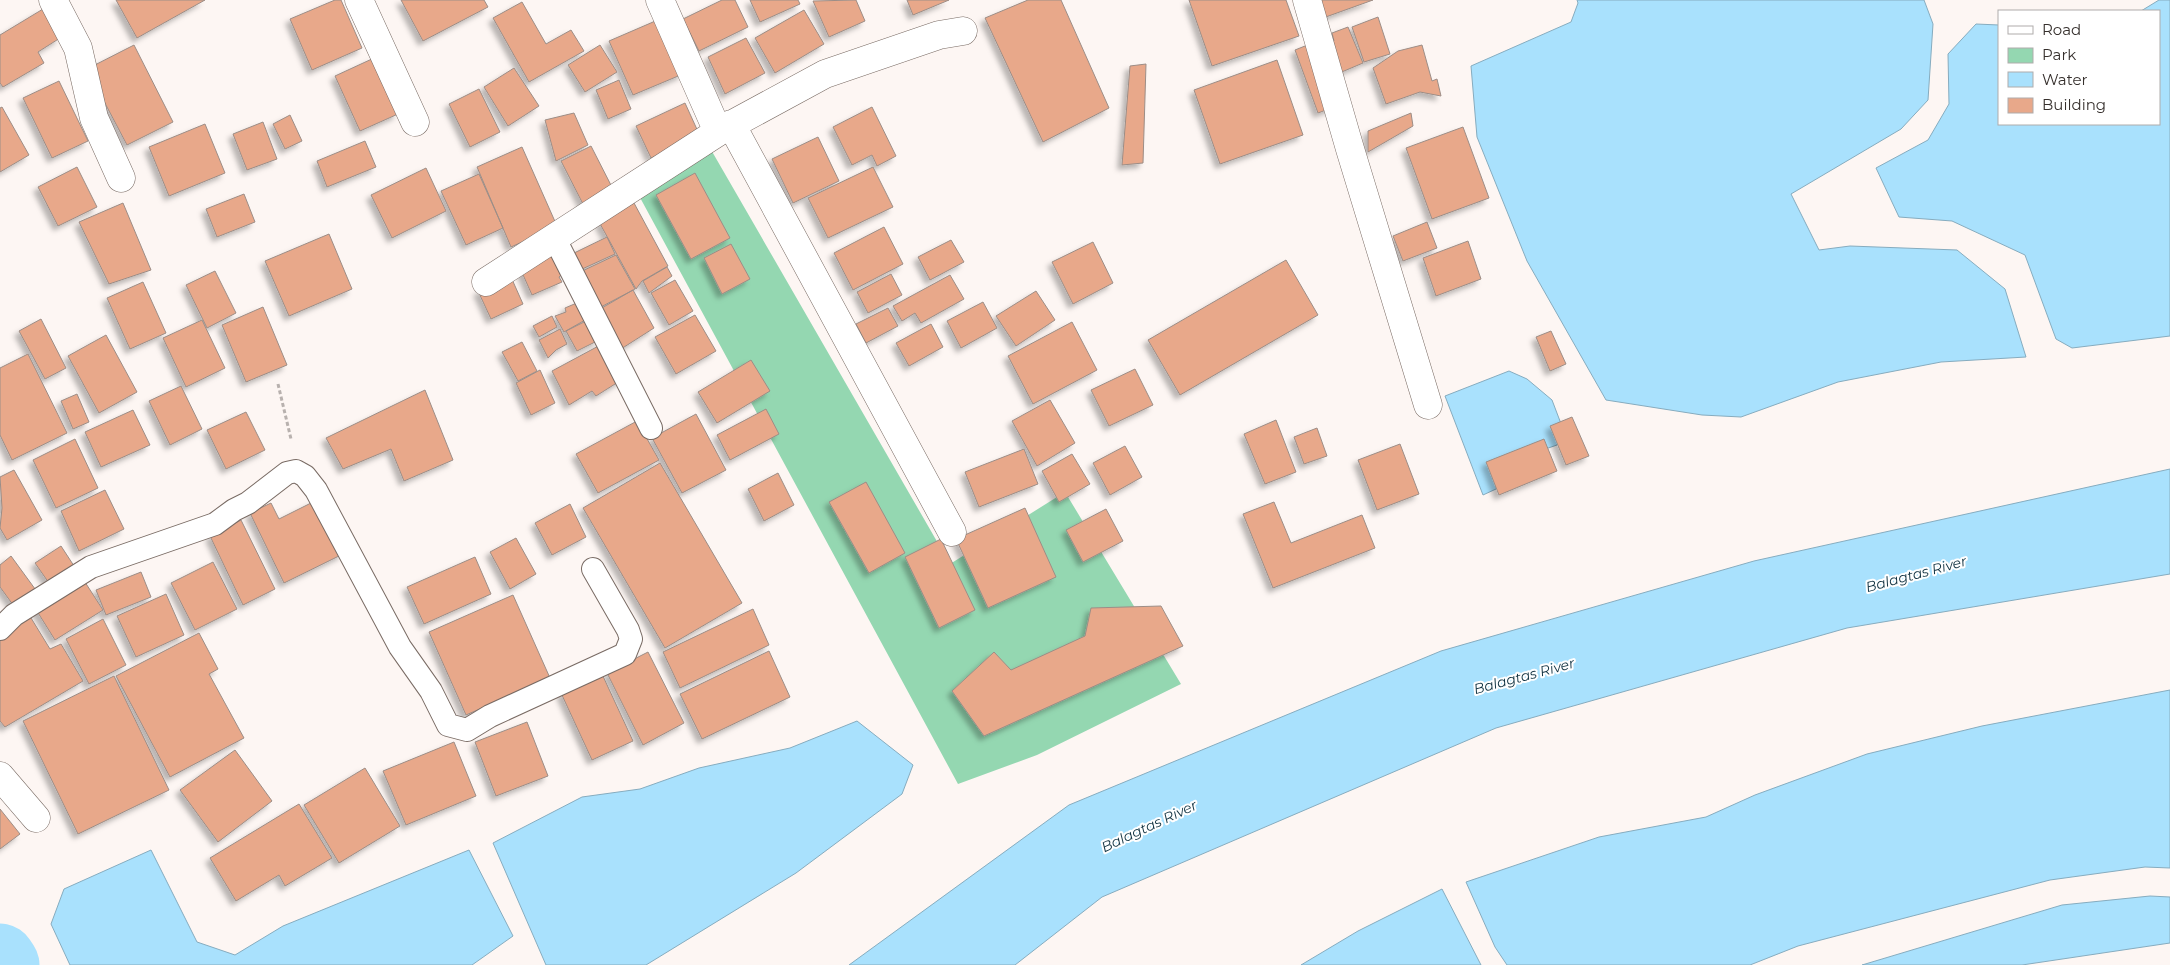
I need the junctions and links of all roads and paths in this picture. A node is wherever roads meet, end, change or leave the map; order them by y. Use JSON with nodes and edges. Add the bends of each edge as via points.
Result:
{"nodes":[{"id":1,"x":53,"y":0,"type":"edge"},
{"id":2,"x":359,"y":0,"type":"edge"},
{"id":3,"x":660,"y":0,"type":"edge"},
{"id":4,"x":1307,"y":0,"type":"edge"},
{"id":5,"x":963,"y":32,"type":"dead end"},
{"id":6,"x":415,"y":122,"type":"dead end"},
{"id":7,"x":724,"y":128,"type":"junction"},
{"id":8,"x":121,"y":178,"type":"dead end"},
{"id":9,"x":555,"y":239,"type":"junction"},
{"id":10,"x":486,"y":282,"type":"dead end"},
{"id":11,"x":278,"y":384,"type":"dead end"},
{"id":12,"x":1428,"y":405,"type":"dead end"},
{"id":13,"x":651,"y":428,"type":"dead end"},
{"id":14,"x":296,"y":471,"type":"junction"},
{"id":15,"x":952,"y":532,"type":"dead end"},
{"id":16,"x":593,"y":570,"type":"dead end"},
{"id":17,"x":0,"y":630,"type":"edge"},
{"id":18,"x":0,"y":776,"type":"edge"},
{"id":19,"x":36,"y":818,"type":"dead end"}],
"edges":[{"from":1,"to":8,"type":"street","via":[[78,48],[94,118]]},
{"from":2,"to":6,"type":"street"},
{"from":3,"to":7,"type":"street"},
{"from":4,"to":12,"type":"street"},
{"from":5,"to":7,"type":"street","via":[[939,35],[825,74]]},
{"from":7,"to":9,"type":"street"},
{"from":7,"to":15,"type":"street"},
{"from":9,"to":10,"type":"street"},
{"from":9,"to":13,"type":"lane"},
{"from":11,"to":14,"type":"path"},
{"from":14,"to":16,"type":"lane","via":[[305,476],[316,490],[400,648],[431,691],[448,725],[467,730],[490,716],[625,654],[631,639],[628,630]]},
{"from":14,"to":17,"type":"lane","via":[[287,473],[215,524],[91,567],[14,615]]},
{"from":18,"to":19,"type":"street"}]}
